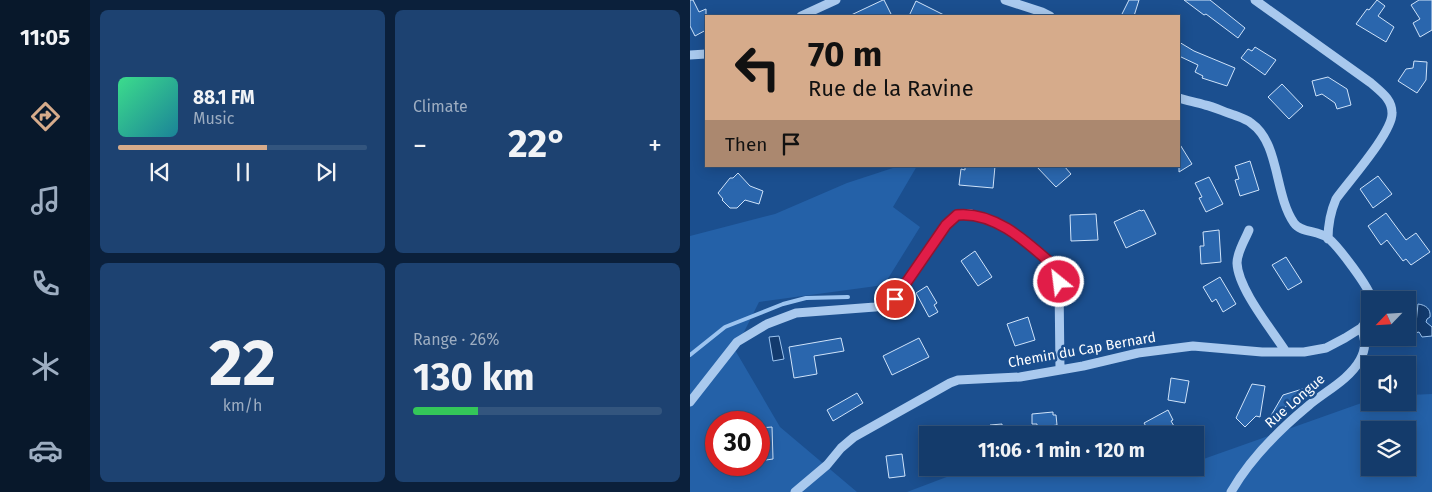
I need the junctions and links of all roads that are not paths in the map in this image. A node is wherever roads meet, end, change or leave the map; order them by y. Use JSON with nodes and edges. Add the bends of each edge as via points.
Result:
{"nodes":[{"id":1,"x":836,"y":0,"type":"edge"},
{"id":2,"x":1005,"y":0,"type":"edge"},
{"id":3,"x":1255,"y":0,"type":"edge"},
{"id":4,"x":803,"y":15,"type":"edge"},
{"id":5,"x":1048,"y":15,"type":"edge"},
{"id":6,"x":705,"y":54,"type":"edge"},
{"id":7,"x":690,"y":55,"type":"edge"},
{"id":8,"x":1180,"y":98,"type":"edge"},
{"id":9,"x":1249,"y":230,"type":"dead end"},
{"id":10,"x":1328,"y":239,"type":"junction"},
{"id":11,"x":1368,"y":291,"type":"edge"},
{"id":12,"x":1361,"y":328,"type":"edge"},
{"id":13,"x":1365,"y":346,"type":"edge"},
{"id":14,"x":1286,"y":352,"type":"junction"},
{"id":15,"x":1060,"y":370,"type":"junction"},
{"id":16,"x":690,"y":402,"type":"edge"},
{"id":17,"x":795,"y":492,"type":"edge"},
{"id":18,"x":1231,"y":492,"type":"edge"}],
"edges":[{"from":1,"to":4,"type":"street"},
{"from":2,"to":5,"type":"street"},
{"from":3,"to":10,"type":"street","via":[[1371,83],[1390,104],[1392,113],[1388,130],[1330,211]]},
{"from":6,"to":7,"type":"street"},
{"from":8,"to":10,"type":"street","via":[[1206,105],[1256,127],[1268,143],[1281,193],[1295,225]]},
{"from":9,"to":14,"type":"street","via":[[1237,264],[1243,286]]},
{"from":10,"to":11,"type":"street"},
{"from":12,"to":14,"type":"street","name":"Chemin du Cap Bernard","via":[[1326,348]]},
{"from":13,"to":18,"type":"street","name":"Rue Longue","via":[[1352,371],[1278,433]]},
{"from":14,"to":15,"type":"street","name":"Chemin du Cap Bernard","via":[[1193,346]]},
{"from":15,"to":16,"type":"street","via":[[1057,271],[1016,234],[999,224],[964,214],[957,215],[946,225],[890,304],[796,313],[767,324],[738,342]]},
{"from":15,"to":17,"type":"street","name":"Chemin du Cap Bernard","via":[[950,383],[854,437]]}]}
